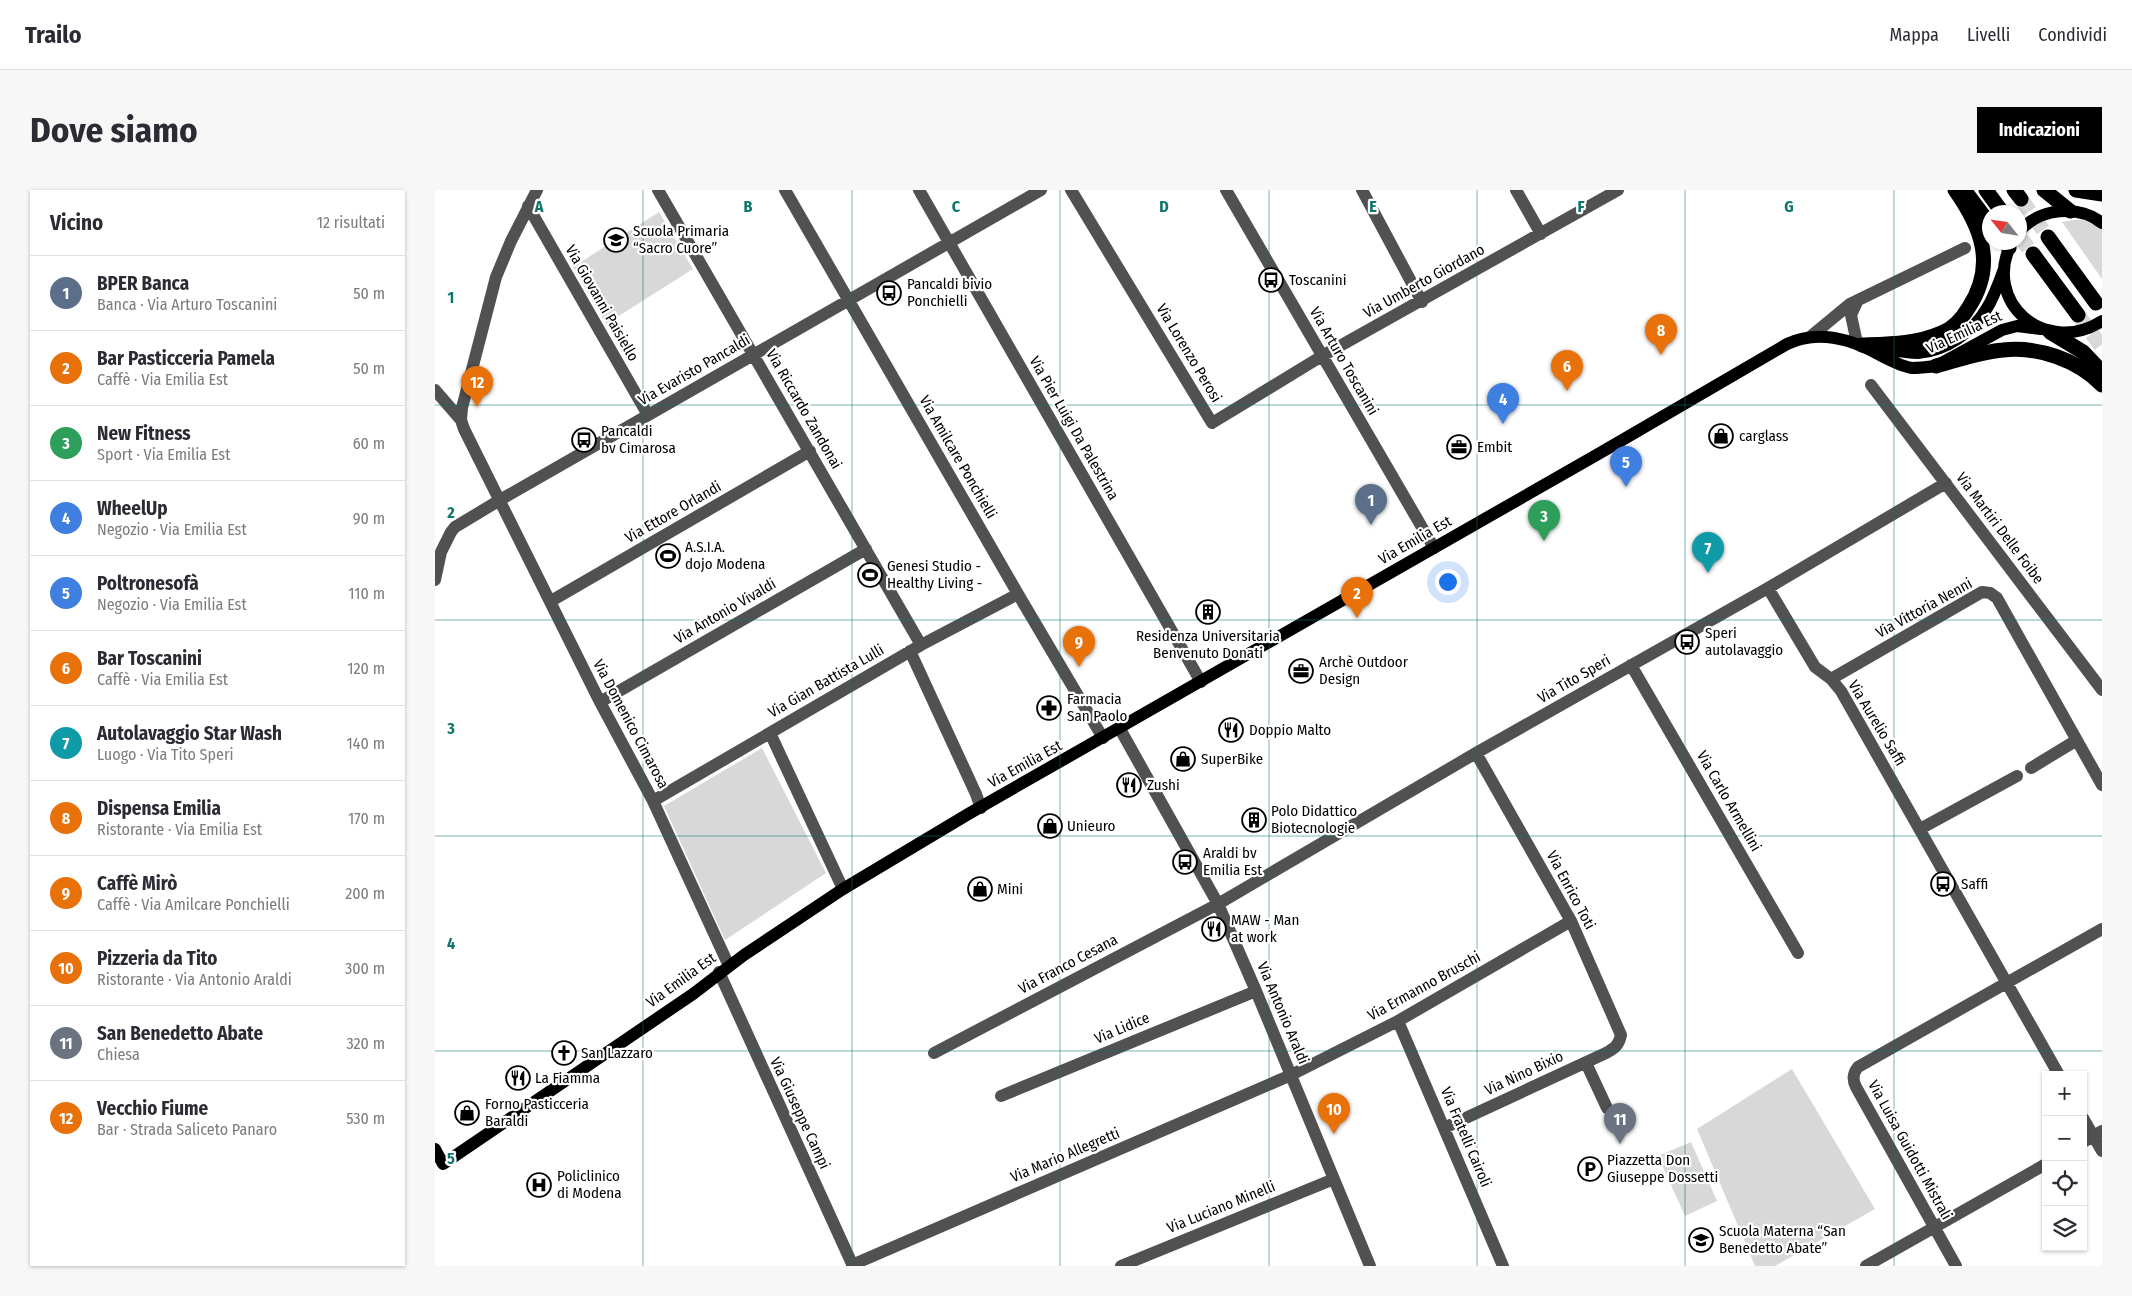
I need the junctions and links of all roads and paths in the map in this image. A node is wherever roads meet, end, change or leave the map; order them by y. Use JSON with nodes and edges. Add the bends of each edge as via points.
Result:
{"nodes":[{"id":1,"x":537,"y":190,"type":"edge"},
{"id":2,"x":658,"y":190,"type":"edge"},
{"id":3,"x":785,"y":190,"type":"edge"},
{"id":4,"x":919,"y":190,"type":"edge"},
{"id":5,"x":1041,"y":190,"type":"edge"},
{"id":6,"x":1071,"y":190,"type":"edge"},
{"id":7,"x":1226,"y":190,"type":"edge"},
{"id":8,"x":1362,"y":190,"type":"edge"},
{"id":9,"x":1516,"y":190,"type":"edge"},
{"id":10,"x":1618,"y":190,"type":"edge"},
{"id":11,"x":1955,"y":190,"type":"edge"},
{"id":12,"x":1963,"y":190,"type":"edge"},
{"id":13,"x":1986,"y":190,"type":"edge"},
{"id":14,"x":2044,"y":190,"type":"edge"},
{"id":15,"x":2076,"y":190,"type":"edge"},
{"id":16,"x":2102,"y":194,"type":"edge"},
{"id":17,"x":1997,"y":205,"type":"edge"},
{"id":18,"x":528,"y":206,"type":"junction"},
{"id":19,"x":2070,"y":211,"type":"junction"},
{"id":20,"x":1982,"y":214,"type":"edge"},
{"id":21,"x":2101,"y":221,"type":"edge"},
{"id":22,"x":2027,"y":225,"type":"edge"},
{"id":23,"x":1541,"y":234,"type":"junction"},
{"id":24,"x":2048,"y":237,"type":"tunnel mouth"},
{"id":25,"x":950,"y":243,"type":"junction"},
{"id":26,"x":1965,"y":248,"type":"dead end"},
{"id":27,"x":2008,"y":250,"type":"edge"},
{"id":28,"x":2033,"y":254,"type":"tunnel mouth"},
{"id":29,"x":2004,"y":269,"type":"junction"},
{"id":30,"x":1859,"y":299,"type":"junction"},
{"id":31,"x":849,"y":300,"type":"junction"},
{"id":32,"x":1422,"y":302,"type":"junction"},
{"id":33,"x":2096,"y":303,"type":"dead end"},
{"id":34,"x":2078,"y":315,"type":"tunnel mouth"},
{"id":35,"x":2102,"y":321,"type":"edge"},
{"id":36,"x":2045,"y":330,"type":"junction"},
{"id":37,"x":1810,"y":337,"type":"junction"},
{"id":38,"x":1859,"y":344,"type":"junction"},
{"id":39,"x":755,"y":354,"type":"junction"},
{"id":40,"x":1322,"y":356,"type":"junction"},
{"id":41,"x":1936,"y":366,"type":"junction"},
{"id":42,"x":2102,"y":372,"type":"edge"},
{"id":43,"x":2102,"y":385,"type":"edge"},
{"id":44,"x":1871,"y":386,"type":"dead end"},
{"id":45,"x":435,"y":390,"type":"edge"},
{"id":46,"x":648,"y":415,"type":"junction"},
{"id":47,"x":461,"y":420,"type":"junction"},
{"id":48,"x":810,"y":451,"type":"junction"},
{"id":49,"x":1946,"y":483,"type":"junction"},
{"id":50,"x":500,"y":500,"type":"junction"},
{"id":51,"x":1434,"y":548,"type":"junction"},
{"id":52,"x":866,"y":549,"type":"junction"},
{"id":53,"x":435,"y":580,"type":"edge"},
{"id":54,"x":1768,"y":588,"type":"junction"},
{"id":55,"x":1018,"y":594,"type":"junction"},
{"id":56,"x":551,"y":601,"type":"junction"},
{"id":57,"x":915,"y":648,"type":"junction"},
{"id":58,"x":1631,"y":666,"type":"junction"},
{"id":59,"x":1831,"y":679,"type":"junction"},
{"id":60,"x":1201,"y":682,"type":"junction"},
{"id":61,"x":2102,"y":690,"type":"edge"},
{"id":62,"x":600,"y":702,"type":"junction"},
{"id":63,"x":1119,"y":729,"type":"junction"},
{"id":64,"x":770,"y":733,"type":"junction"},
{"id":65,"x":1103,"y":738,"type":"junction"},
{"id":66,"x":2077,"y":740,"type":"junction"},
{"id":67,"x":1476,"y":753,"type":"junction"},
{"id":68,"x":2031,"y":768,"type":"dead end"},
{"id":69,"x":2017,"y":776,"type":"dead end"},
{"id":70,"x":2102,"y":785,"type":"edge"},
{"id":71,"x":653,"y":800,"type":"junction"},
{"id":72,"x":981,"y":808,"type":"junction"},
{"id":73,"x":1920,"y":829,"type":"junction"},
{"id":74,"x":843,"y":889,"type":"junction"},
{"id":75,"x":1217,"y":904,"type":"junction"},
{"id":76,"x":1571,"y":921,"type":"junction"},
{"id":77,"x":2102,"y":929,"type":"edge"},
{"id":78,"x":1798,"y":953,"type":"dead end"},
{"id":79,"x":724,"y":969,"type":"junction"},
{"id":80,"x":2006,"y":982,"type":"junction"},
{"id":81,"x":1256,"y":991,"type":"junction"},
{"id":82,"x":1398,"y":1021,"type":"junction"},
{"id":83,"x":1616,"y":1047,"type":"joint"},
{"id":84,"x":934,"y":1053,"type":"dead end"},
{"id":85,"x":1586,"y":1063,"type":"junction"},
{"id":86,"x":2057,"y":1071,"type":"edge"},
{"id":87,"x":1291,"y":1075,"type":"junction"},
{"id":88,"x":1001,"y":1096,"type":"dead end"},
{"id":89,"x":1607,"y":1108,"type":"dead end"},
{"id":90,"x":2087,"y":1126,"type":"edge"},
{"id":91,"x":1444,"y":1128,"type":"junction"},
{"id":92,"x":2093,"y":1137,"type":"edge"},
{"id":93,"x":435,"y":1149,"type":"edge"},
{"id":94,"x":2102,"y":1151,"type":"edge"},
{"id":95,"x":439,"y":1166,"type":"edge"},
{"id":96,"x":2042,"y":1166,"type":"edge"},
{"id":97,"x":1334,"y":1179,"type":"junction"},
{"id":98,"x":1935,"y":1227,"type":"junction"},
{"id":99,"x":853,"y":1265,"type":"edge"},
{"id":100,"x":1121,"y":1266,"type":"edge"},
{"id":101,"x":1370,"y":1266,"type":"edge"},
{"id":102,"x":1503,"y":1266,"type":"edge"},
{"id":103,"x":1866,"y":1266,"type":"edge"},
{"id":104,"x":1956,"y":1266,"type":"edge"}],
"edges":[{"from":1,"to":18,"type":"street"},
{"from":2,"to":39,"type":"street","name":"Via Riccardo Zandonai"},
{"from":3,"to":31,"type":"street","name":"Via Amilcare Ponchielli"},
{"from":4,"to":25,"type":"street","name":"Via Pier Luigi Da Palestrina"},
{"from":5,"to":25,"type":"street","name":"Via Evaristo Pancaldi"},
{"from":6,"to":40,"type":"street","name":"Via Lorenzo Perosi","via":[[1212,423]]},
{"from":7,"to":40,"type":"street","name":"Via Arturo Toscanini"},
{"from":8,"to":32,"type":"street"},
{"from":9,"to":23,"type":"street"},
{"from":10,"to":23,"type":"street","name":"Via Umberto Giordano"},
{"from":11,"to":38,"type":"highway","via":[[1983,245],[1981,281],[1963,317],[1944,332],[1918,341]]},
{"from":12,"to":20,"type":"highway"},
{"from":13,"to":17,"type":"highway"},
{"from":14,"to":19,"type":"highway"},
{"from":15,"to":16,"type":"highway"},
{"from":18,"to":46,"type":"street","name":"Via Giovanni Paisiello"},
{"from":18,"to":47,"type":"street","via":[[496,277]]},
{"from":19,"to":21,"type":"main road"},
{"from":19,"to":22,"type":"main road","via":[[2052,212]]},
{"from":23,"to":32,"type":"street","name":"Via Umberto Giordano"},
{"from":24,"to":33,"type":"highway"},
{"from":25,"to":31,"type":"street","name":"Via Evaristo Pancaldi"},
{"from":25,"to":60,"type":"street","name":"Via Pier Luigi Da Palestrina"},
{"from":26,"to":30,"type":"street","name":"Via Emilia Est"},
{"from":27,"to":29,"type":"main road","name":"Via Emilia Est"},
{"from":28,"to":34,"type":"highway"},
{"from":29,"to":36,"type":"main road","name":"Via Emilia Est","via":[[2007,290],[2015,308],[2024,318]]},
{"from":29,"to":38,"type":"main road","name":"Via Emilia Est","via":[[1979,320],[1952,342],[1918,353]]},
{"from":30,"to":37,"type":"street","name":"Via Emilia Est"},
{"from":30,"to":38,"type":"street","via":[[1851,315]]},
{"from":31,"to":39,"type":"street","name":"Via Evaristo Pancaldi"},
{"from":31,"to":55,"type":"street","name":"Via Amilcare Ponchielli"},
{"from":32,"to":40,"type":"street","name":"Via Umberto Giordano"},
{"from":35,"to":36,"type":"main road","via":[[2070,334]]},
{"from":36,"to":41,"type":"main road","name":"Via Emilia Est","via":[[2017,326],[2002,330]]},
{"from":36,"to":42,"type":"highway","via":[[2083,352]]},
{"from":37,"to":38,"type":"main road","name":"Via Emilia Est","via":[[1836,337]]},
{"from":37,"to":51,"type":"main road","name":"Via Emilia Est","via":[[1787,344]]},
{"from":38,"to":41,"type":"main road","name":"Via Emilia Est","via":[[1907,366]]},
{"from":39,"to":46,"type":"street","name":"Via Evaristo Pancaldi"},
{"from":39,"to":48,"type":"street","name":"Via Riccardo Zandonai"},
{"from":40,"to":51,"type":"street","name":"Via Arturo Toscanini"},
{"from":41,"to":43,"type":"highway","via":[[1995,351],[2014,350],[2064,359]]},
{"from":44,"to":49,"type":"street","name":"Via Martiri Delle Foibe"},
{"from":45,"to":47,"type":"street","name":"Via Domenico Cimarosa"},
{"from":46,"to":50,"type":"street","name":"Via Evaristo Pancaldi"},
{"from":47,"to":50,"type":"street","name":"Via Domenico Cimarosa"},
{"from":48,"to":52,"type":"street","name":"Via Riccardo Zandonai"},
{"from":48,"to":56,"type":"street","name":"Via Ettore Orlandi"},
{"from":49,"to":54,"type":"street","name":"Via Tito Speri"},
{"from":49,"to":61,"type":"street","name":"Via Martiri Delle Foibe"},
{"from":50,"to":53,"type":"street","name":"Via Evaristo Pancaldi","via":[[455,527],[444,545]]},
{"from":50,"to":56,"type":"street","name":"Via Domenico Cimarosa"},
{"from":51,"to":60,"type":"main road","name":"Via Emilia Est"},
{"from":52,"to":57,"type":"street","name":"Via Riccardo Zandonai"},
{"from":52,"to":62,"type":"street","name":"Via Antonio Vivaldi"},
{"from":54,"to":58,"type":"street","name":"Via Tito Speri"},
{"from":54,"to":59,"type":"street","name":"Via Aurelio Saffi","via":[[1815,667]]},
{"from":55,"to":57,"type":"street","name":"Via Gian Battista Lulli"},
{"from":55,"to":65,"type":"street","name":"Via Amilcare Ponchielli"},
{"from":56,"to":62,"type":"street","name":"Via Domenico Cimarosa"},
{"from":57,"to":64,"type":"street","name":"Via Gian Battista Lulli"},
{"from":57,"to":72,"type":"street","name":"Via Riccardo Zandonai"},
{"from":58,"to":67,"type":"street","name":"Via Tito Speri"},
{"from":58,"to":78,"type":"street","name":"Via Carlo Armellini"},
{"from":59,"to":66,"type":"street","name":"Via Vittoria Nenni","via":[[1983,592],[1990,593],[1997,598]]},
{"from":59,"to":73,"type":"street","name":"Via Aurelio Saffi"},
{"from":60,"to":63,"type":"main road","name":"Via Emilia Est"},
{"from":62,"to":71,"type":"street","name":"Via Domenico Cimarosa"},
{"from":63,"to":65,"type":"main road","name":"Via Emilia Est"},
{"from":63,"to":75,"type":"street","name":"Via Antonio Araldi"},
{"from":64,"to":71,"type":"street","name":"Via Gian Battista Lulli"},
{"from":64,"to":74,"type":"street"},
{"from":65,"to":72,"type":"main road","name":"Via Emilia Est"},
{"from":66,"to":68,"type":"street"},
{"from":66,"to":70,"type":"street","name":"Via Vittoria Nenni"},
{"from":67,"to":75,"type":"street","name":"Via Tito Speri"},
{"from":67,"to":76,"type":"street","name":"Via Enrico Toti"},
{"from":69,"to":73,"type":"street"},
{"from":71,"to":79,"type":"street","name":"Via Domenico Cimarosa"},
{"from":72,"to":74,"type":"main road","name":"Via Emilia Est"},
{"from":73,"to":80,"type":"street","name":"Via Aurelio Saffi"},
{"from":74,"to":79,"type":"main road","name":"Via Emilia Est"},
{"from":75,"to":81,"type":"street","name":"Via Antonio Araldi"},
{"from":75,"to":84,"type":"street","name":"Via Franco Cesana"},
{"from":76,"to":82,"type":"street","name":"Via Ermanno Bruschi"},
{"from":76,"to":83,"type":"street","name":"Via Enrico Toti","via":[[1621,1035]]},
{"from":77,"to":80,"type":"street"},
{"from":79,"to":95,"type":"main road","name":"Via Emilia Est","via":[[693,994]]},
{"from":79,"to":99,"type":"street","name":"Via Giuseppe Campi"},
{"from":80,"to":86,"type":"street","name":"Via Aurelio Saffi"},
{"from":80,"to":98,"type":"street","name":"Via Luisa Guidotti Mistrali","via":[[1854,1071],[1856,1087]]},
{"from":81,"to":87,"type":"street","name":"Via Antonio Araldi"},
{"from":81,"to":88,"type":"street","name":"Via Lidice"},
{"from":82,"to":87,"type":"street","name":"Via Ermanno Bruschi"},
{"from":82,"to":91,"type":"street","name":"Via Fratelli Cairoli"},
{"from":83,"to":85,"type":"street","name":"Via Nino Bixio"},
{"from":85,"to":89,"type":"street"},
{"from":85,"to":91,"type":"street","name":"Via Nino Bixio"},
{"from":87,"to":97,"type":"street","name":"Via Antonio Araldi"},
{"from":87,"to":99,"type":"street","name":"Via Mario Allegretti"},
{"from":90,"to":92,"type":"street"},
{"from":91,"to":102,"type":"street","name":"Via Fratelli Cairoli"},
{"from":92,"to":94,"type":"street"},
{"from":93,"to":95,"type":"main road"},
{"from":96,"to":98,"type":"street"},
{"from":97,"to":100,"type":"street","name":"Via Luciano Minelli"},
{"from":97,"to":101,"type":"street","name":"Via Antonio Araldi"},
{"from":98,"to":103,"type":"street"},
{"from":98,"to":104,"type":"street","name":"Via Luisa Guidotti Mistrali"}]}
